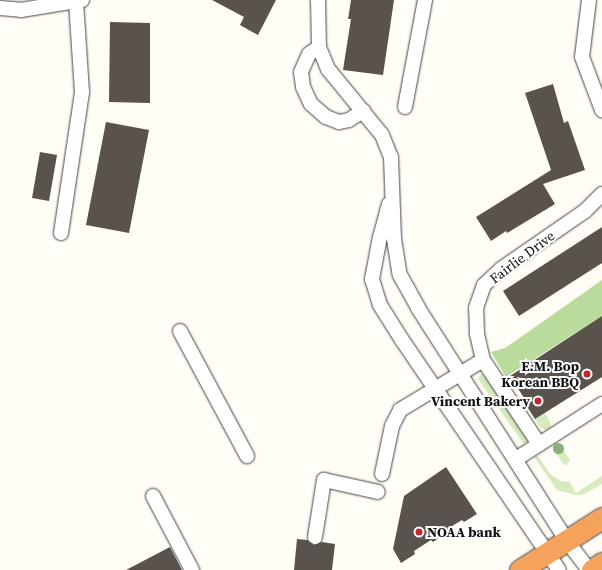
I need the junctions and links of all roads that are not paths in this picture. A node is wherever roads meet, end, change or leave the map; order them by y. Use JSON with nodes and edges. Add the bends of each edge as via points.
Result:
{"nodes":[{"id":1,"x":318,"y":0,"type":"edge"},
{"id":2,"x":425,"y":0,"type":"edge"},
{"id":3,"x":589,"y":0,"type":"edge"},
{"id":4,"x":79,"y":1,"type":"edge"},
{"id":5,"x":0,"y":8,"type":"edge"},
{"id":6,"x":319,"y":47,"type":"junction"},
{"id":7,"x":405,"y":107,"type":"dead end"},
{"id":8,"x":602,"y":110,"type":"edge"},
{"id":9,"x":363,"y":111,"type":"junction"},
{"id":10,"x":393,"y":192,"type":"junction"},
{"id":11,"x":602,"y":194,"type":"edge"},
{"id":12,"x":61,"y":233,"type":"dead end"},
{"id":13,"x":180,"y":331,"type":"dead end"},
{"id":14,"x":483,"y":360,"type":"junction"},
{"id":15,"x":462,"y":374,"type":"junction"},
{"id":16,"x":436,"y":390,"type":"junction"},
{"id":17,"x":602,"y":404,"type":"edge"},
{"id":18,"x":538,"y":444,"type":"junction"},
{"id":19,"x":247,"y":456,"type":"dead end"},
{"id":20,"x":516,"y":460,"type":"junction"},
{"id":21,"x":382,"y":474,"type":"dead end"},
{"id":22,"x":378,"y":492,"type":"dead end"},
{"id":23,"x":153,"y":496,"type":"dead end"},
{"id":24,"x":602,"y":518,"type":"edge"},
{"id":25,"x":315,"y":537,"type":"dead end"},
{"id":26,"x":567,"y":541,"type":"junction"},
{"id":27,"x":547,"y":553,"type":"junction"},
{"id":28,"x":602,"y":563,"type":"edge"},
{"id":29,"x":192,"y":570,"type":"edge"},
{"id":30,"x":520,"y":570,"type":"edge"},
{"id":31,"x":559,"y":570,"type":"edge"},
{"id":32,"x":590,"y":570,"type":"edge"}],
"edges":[{"from":1,"to":6,"type":"street"},
{"from":2,"to":7,"type":"street"},
{"from":3,"to":8,"type":"street","via":[[582,56]]},
{"from":4,"to":5,"type":"street","via":[[21,10]]},
{"from":4,"to":12,"type":"street","via":[[82,92]]},
{"from":6,"to":9,"type":"street","via":[[328,69]]},
{"from":6,"to":9,"type":"street","via":[[309,54],[301,72],[303,87],[311,104],[319,113],[339,122],[350,120]]},
{"from":9,"to":10,"type":"street","via":[[382,135],[392,156]]},
{"from":10,"to":15,"type":"street","via":[[394,240],[400,275],[418,308]]},
{"from":10,"to":16,"type":"street","via":[[380,237],[372,279],[380,305]]},
{"from":11,"to":14,"type":"street","name":"Fairlie Drive","via":[[585,212],[501,269],[484,285],[476,308],[477,333]]},
{"from":13,"to":19,"type":"street"},
{"from":14,"to":15,"type":"street"},
{"from":14,"to":18,"type":"street"},
{"from":15,"to":16,"type":"street"},
{"from":15,"to":20,"type":"street"},
{"from":16,"to":21,"type":"street","via":[[400,410],[392,426]]},
{"from":16,"to":27,"type":"street"},
{"from":17,"to":18,"type":"street"},
{"from":18,"to":20,"type":"street"},
{"from":20,"to":26,"type":"street"},
{"from":22,"to":25,"type":"street","via":[[324,480]]},
{"from":23,"to":29,"type":"street"},
{"from":24,"to":26,"type":"highway"},
{"from":26,"to":27,"type":"highway"},
{"from":26,"to":32,"type":"street"},
{"from":27,"to":30,"type":"highway"},
{"from":27,"to":31,"type":"street"},
{"from":28,"to":32,"type":"highway"}]}
